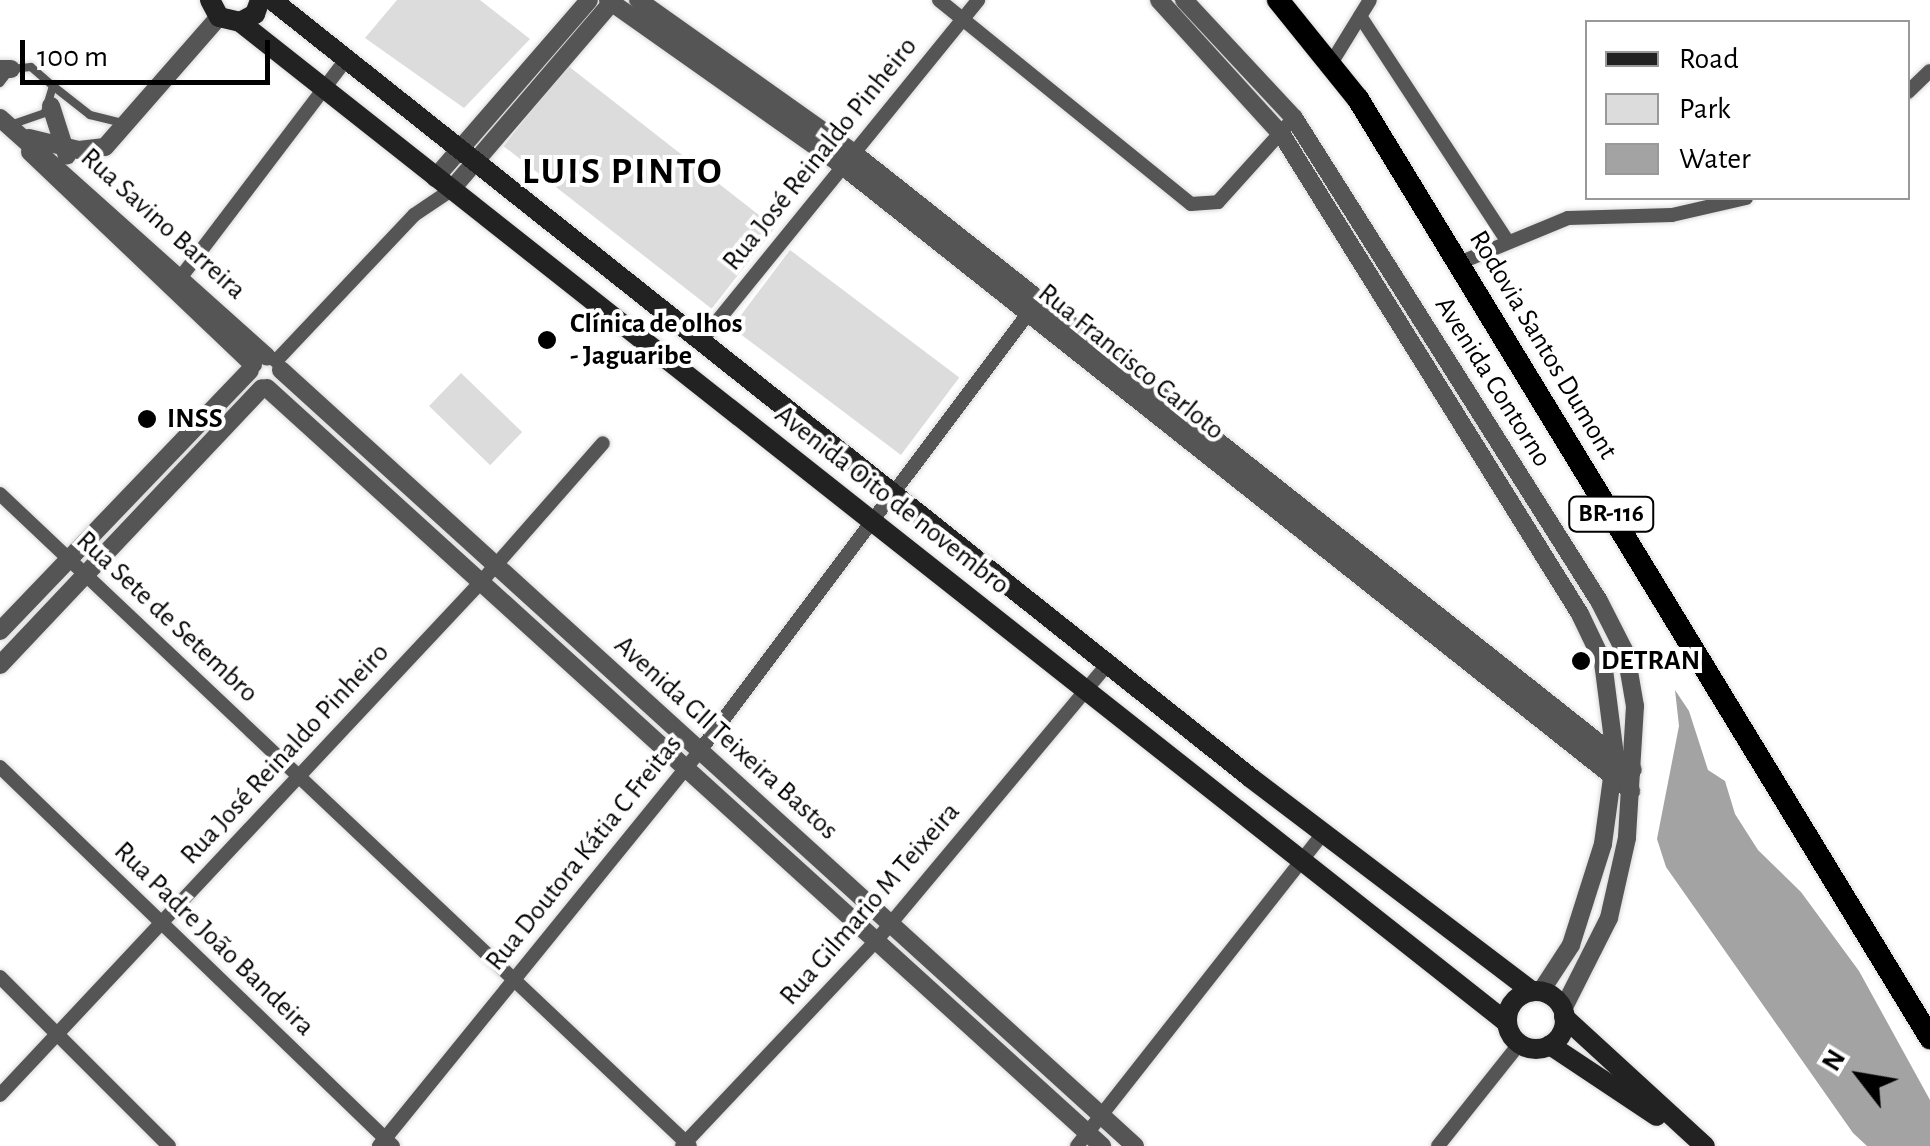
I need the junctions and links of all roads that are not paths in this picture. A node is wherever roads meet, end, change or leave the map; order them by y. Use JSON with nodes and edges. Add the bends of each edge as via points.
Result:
{"nodes":[{"id":1,"x":260,"y":0,"type":"edge"},
{"id":2,"x":272,"y":0,"type":"edge"},
{"id":3,"x":590,"y":0,"type":"edge"},
{"id":4,"x":638,"y":0,"type":"edge"},
{"id":5,"x":939,"y":0,"type":"edge"},
{"id":6,"x":978,"y":0,"type":"edge"},
{"id":7,"x":1159,"y":0,"type":"edge"},
{"id":8,"x":1184,"y":0,"type":"edge"},
{"id":9,"x":1278,"y":0,"type":"edge"},
{"id":10,"x":1370,"y":0,"type":"edge"},
{"id":11,"x":611,"y":1,"type":"edge"},
{"id":12,"x":218,"y":8,"type":"edge"},
{"id":13,"x":1360,"y":16,"type":"junction"},
{"id":14,"x":962,"y":19,"type":"junction"},
{"id":15,"x":344,"y":61,"type":"junction"},
{"id":16,"x":1330,"y":65,"type":"junction"},
{"id":17,"x":1930,"y":72,"type":"edge"},
{"id":18,"x":4,"y":74,"type":"edge"},
{"id":19,"x":53,"y":86,"type":"junction"},
{"id":20,"x":324,"y":88,"type":"junction"},
{"id":21,"x":1910,"y":90,"type":"edge"},
{"id":22,"x":52,"y":106,"type":"junction"},
{"id":23,"x":1294,"y":118,"type":"junction"},
{"id":24,"x":132,"y":123,"type":"junction"},
{"id":25,"x":9,"y":126,"type":"edge"},
{"id":26,"x":1282,"y":136,"type":"junction"},
{"id":27,"x":64,"y":148,"type":"junction"},
{"id":28,"x":464,"y":155,"type":"junction"},
{"id":29,"x":846,"y":158,"type":"junction"},
{"id":30,"x":76,"y":180,"type":"junction"},
{"id":31,"x":443,"y":184,"type":"junction"},
{"id":32,"x":1737,"y":200,"type":"edge"},
{"id":33,"x":1508,"y":242,"type":"junction"},
{"id":34,"x":1459,"y":263,"type":"junction"},
{"id":35,"x":182,"y":277,"type":"junction"},
{"id":36,"x":1033,"y":306,"type":"junction"},
{"id":37,"x":702,"y":340,"type":"junction"},
{"id":38,"x":726,"y":359,"type":"junction"},
{"id":39,"x":265,"y":364,"type":"junction"},
{"id":40,"x":265,"y":388,"type":"junction"},
{"id":41,"x":706,"y":388,"type":"junction"},
{"id":42,"x":602,"y":442,"type":"dead end"},
{"id":43,"x":1256,"y":470,"type":"junction"},
{"id":44,"x":1243,"y":486,"type":"junction"},
{"id":45,"x":894,"y":490,"type":"junction"},
{"id":46,"x":0,"y":494,"type":"edge"},
{"id":47,"x":874,"y":520,"type":"junction"},
{"id":48,"x":68,"y":558,"type":"junction"},
{"id":49,"x":1360,"y":564,"type":"junction"},
{"id":50,"x":85,"y":574,"type":"junction"},
{"id":51,"x":486,"y":576,"type":"junction"},
{"id":52,"x":1026,"y":597,"type":"junction"},
{"id":53,"x":1599,"y":602,"type":"junction"},
{"id":54,"x":1580,"y":614,"type":"junction"},
{"id":55,"x":1006,"y":624,"type":"junction"},
{"id":56,"x":0,"y":631,"type":"edge"},
{"id":57,"x":582,"y":646,"type":"junction"},
{"id":58,"x":568,"y":660,"type":"junction"},
{"id":59,"x":1108,"y":664,"type":"junction"},
{"id":60,"x":0,"y":665,"type":"edge"},
{"id":61,"x":1087,"y":690,"type":"junction"},
{"id":62,"x":699,"y":752,"type":"junction"},
{"id":63,"x":1614,"y":756,"type":"junction"},
{"id":64,"x":0,"y":767,"type":"edge"},
{"id":65,"x":684,"y":768,"type":"junction"},
{"id":66,"x":1633,"y":770,"type":"junction"},
{"id":67,"x":298,"y":776,"type":"junction"},
{"id":68,"x":1251,"y":778,"type":"junction"},
{"id":69,"x":1612,"y":778,"type":"junction"},
{"id":70,"x":1631,"y":790,"type":"junction"},
{"id":71,"x":1232,"y":802,"type":"junction"},
{"id":72,"x":1322,"y":833,"type":"junction"},
{"id":73,"x":1304,"y":856,"type":"junction"},
{"id":74,"x":161,"y":922,"type":"junction"},
{"id":75,"x":892,"y":923,"type":"junction"},
{"id":76,"x":876,"y":941,"type":"junction"},
{"id":77,"x":0,"y":976,"type":"edge"},
{"id":78,"x":514,"y":980,"type":"junction"},
{"id":79,"x":1536,"y":991,"type":"junction"},
{"id":80,"x":1564,"y":1013,"type":"junction"},
{"id":81,"x":1506,"y":1022,"type":"junction"},
{"id":82,"x":56,"y":1032,"type":"junction"},
{"id":83,"x":1930,"y":1038,"type":"edge"},
{"id":84,"x":1518,"y":1044,"type":"junction"},
{"id":85,"x":1550,"y":1045,"type":"junction"},
{"id":86,"x":0,"y":1095,"type":"edge"},
{"id":87,"x":1101,"y":1116,"type":"junction"},
{"id":88,"x":1082,"y":1139,"type":"edge"},
{"id":89,"x":386,"y":1143,"type":"edge"},
{"id":90,"x":686,"y":1145,"type":"edge"},
{"id":91,"x":169,"y":1146,"type":"edge"},
{"id":92,"x":1102,"y":1146,"type":"edge"},
{"id":93,"x":1136,"y":1146,"type":"edge"},
{"id":94,"x":1438,"y":1146,"type":"edge"},
{"id":95,"x":1704,"y":1146,"type":"edge"}],
"edges":[{"from":1,"to":12,"type":"main road","via":[[255,14]]},
{"from":2,"to":15,"type":"main road","name":"Avenida Oito de novembro"},
{"from":3,"to":28,"type":"street"},
{"from":4,"to":29,"type":"street","name":"Rua Francisco Carloto"},
{"from":5,"to":14,"type":"street"},
{"from":6,"to":14,"type":"street","name":"Rua José Reinaldo Pinheiro"},
{"from":7,"to":26,"type":"street","name":"Avenida Contorno"},
{"from":8,"to":23,"type":"street","name":"Avenida Contorno"},
{"from":9,"to":16,"type":"highway","name":"Rodovia Santos Dumont","number":"BR-116"},
{"from":10,"to":13,"type":"street"},
{"from":11,"to":28,"type":"street"},
{"from":11,"to":29,"type":"street","name":"Rua Francisco Carloto"},
{"from":12,"to":20,"type":"main road","name":"Avenida Oito de novembro"},
{"from":12,"to":24,"type":"street","name":"Rua Savino Barreira"},
{"from":13,"to":16,"type":"street"},
{"from":13,"to":33,"type":"street"},
{"from":14,"to":26,"type":"street","via":[[1191,204],[1218,202]]},
{"from":14,"to":29,"type":"street","name":"Rua José Reinaldo Pinheiro"},
{"from":15,"to":20,"type":"street"},
{"from":15,"to":28,"type":"main road","name":"Avenida Oito de novembro"},
{"from":16,"to":34,"type":"highway","name":"Rodovia Santos Dumont","number":"BR-116"},
{"from":17,"to":21,"type":"street"},
{"from":18,"to":19,"type":"lane","via":[[31,67]]},
{"from":19,"to":22,"type":"lane"},
{"from":19,"to":24,"type":"lane","via":[[105,122]]},
{"from":20,"to":31,"type":"main road","name":"Avenida Oito de novembro"},
{"from":20,"to":35,"type":"street"},
{"from":22,"to":25,"type":"lane"},
{"from":22,"to":27,"type":"street"},
{"from":23,"to":26,"type":"street"},
{"from":23,"to":53,"type":"street","name":"Avenida Contorno"},
{"from":24,"to":27,"type":"street","name":"Rua Savino Barreira","via":[[105,147]]},
{"from":25,"to":27,"type":"street","name":"Rua Savino Barreira"},
{"from":25,"to":30,"type":"street","name":"Rua Savino Barreira"},
{"from":25,"to":39,"type":"street","name":"Rua Savino Barreira","via":[[46,174]]},
{"from":26,"to":54,"type":"street","name":"Avenida Contorno"},
{"from":27,"to":30,"type":"street"},
{"from":28,"to":31,"type":"street"},
{"from":28,"to":37,"type":"main road","name":"Avenida Oito de novembro"},
{"from":29,"to":36,"type":"street","name":"Rua Francisco Carloto"},
{"from":29,"to":37,"type":"street","name":"Rua José Reinaldo Pinheiro"},
{"from":30,"to":35,"type":"street","name":"Rua Savino Barreira"},
{"from":31,"to":39,"type":"street"},
{"from":31,"to":41,"type":"main road","name":"Avenida Oito de novembro"},
{"from":32,"to":33,"type":"street","via":[[1672,215],[1568,218]]},
{"from":33,"to":34,"type":"street"},
{"from":34,"to":83,"type":"highway","name":"Rodovia Santos Dumont","number":"BR-116"},
{"from":35,"to":39,"type":"street","name":"Rua Savino Barreira"},
{"from":36,"to":43,"type":"street","name":"Rua Francisco Carloto"},
{"from":36,"to":44,"type":"street","name":"Rua Francisco Carloto"},
{"from":36,"to":45,"type":"street","name":"Rua Doutora Kátia C Freitas"},
{"from":37,"to":38,"type":"main road","name":"Avenida Oito de novembro"},
{"from":38,"to":41,"type":"main road"},
{"from":38,"to":45,"type":"main road","name":"Avenida Oito de novembro"},
{"from":39,"to":40,"type":"street","name":"Avenida GIl Teixeira Bastos"},
{"from":39,"to":48,"type":"street"},
{"from":39,"to":51,"type":"street","name":"Avenida GIl Teixeira Bastos"},
{"from":40,"to":50,"type":"street"},
{"from":40,"to":51,"type":"street","name":"Avenida GIl Teixeira Bastos"},
{"from":41,"to":47,"type":"main road","name":"Avenida Oito de novembro"},
{"from":42,"to":51,"type":"street","name":"Rua José Reinaldo Pinheiro"},
{"from":43,"to":44,"type":"street"},
{"from":43,"to":49,"type":"street","name":"Rua Francisco Carloto"},
{"from":44,"to":49,"type":"street","name":"Rua Francisco Carloto"},
{"from":45,"to":47,"type":"street","name":"Rua Doutora Kátia C Freitas"},
{"from":45,"to":52,"type":"main road","name":"Avenida Oito de novembro"},
{"from":46,"to":48,"type":"street","name":"Rua Sete de Setembro"},
{"from":47,"to":55,"type":"main road","name":"Avenida Oito de novembro"},
{"from":47,"to":62,"type":"street","name":"Rua Doutora Kátia C Freitas"},
{"from":48,"to":50,"type":"street","name":"Rua Sete de Setembro"},
{"from":48,"to":56,"type":"street"},
{"from":49,"to":63,"type":"street","name":"Rua Francisco Carloto"},
{"from":49,"to":69,"type":"street","name":"Rua Francisco Carloto"},
{"from":50,"to":60,"type":"street"},
{"from":50,"to":67,"type":"street","name":"Rua Sete de Setembro"},
{"from":51,"to":57,"type":"street","name":"Avenida GIl Teixeira Bastos"},
{"from":51,"to":58,"type":"street","name":"Avenida GIl Teixeira Bastos"},
{"from":51,"to":67,"type":"street","name":"Rua José Reinaldo Pinheiro"},
{"from":52,"to":55,"type":"main road"},
{"from":52,"to":59,"type":"main road","name":"Avenida Oito de novembro"},
{"from":53,"to":54,"type":"street"},
{"from":53,"to":66,"type":"street","name":"Avenida Contorno","via":[[1633,683]]},
{"from":54,"to":63,"type":"street","name":"Avenida Contorno","via":[[1610,687]]},
{"from":55,"to":61,"type":"main road","name":"Avenida Oito de novembro"},
{"from":57,"to":58,"type":"street"},
{"from":57,"to":62,"type":"street","name":"Avenida GIl Teixeira Bastos"},
{"from":58,"to":65,"type":"street","name":"Avenida GIl Teixeira Bastos"},
{"from":59,"to":61,"type":"street","name":"Rua Gilmario M Teixeira"},
{"from":59,"to":68,"type":"main road","name":"Avenida Oito de novembro"},
{"from":61,"to":71,"type":"main road","name":"Avenida Oito de novembro"},
{"from":61,"to":75,"type":"street","name":"Rua Gilmario M Teixeira"},
{"from":62,"to":65,"type":"street","name":"Rua Doutora Kátia C Freitas"},
{"from":62,"to":75,"type":"street","name":"Avenida GIl Teixeira Bastos"},
{"from":63,"to":66,"type":"street","name":"Rua Francisco Carloto"},
{"from":63,"to":69,"type":"street","name":"Avenida Contorno"},
{"from":64,"to":74,"type":"street","name":"Rua Padre João Bandeira"},
{"from":65,"to":76,"type":"street","name":"Avenida GIl Teixeira Bastos"},
{"from":65,"to":78,"type":"street","name":"Rua Doutora Kátia C Freitas"},
{"from":66,"to":70,"type":"street","name":"Avenida Contorno"},
{"from":67,"to":74,"type":"street","name":"Rua José Reinaldo Pinheiro"},
{"from":67,"to":78,"type":"street","name":"Rua Sete de Setembro"},
{"from":68,"to":71,"type":"main road"},
{"from":68,"to":72,"type":"main road","name":"Avenida Oito de novembro"},
{"from":69,"to":70,"type":"street","name":"Rua Francisco Carloto"},
{"from":69,"to":79,"type":"street","name":"Avenida Contorno","via":[[1589,902]]},
{"from":70,"to":80,"type":"street","name":"Avenida Contorno","via":[[1609,918]]},
{"from":71,"to":73,"type":"main road","name":"Avenida Oito de novembro"},
{"from":72,"to":73,"type":"street"},
{"from":72,"to":79,"type":"main road","name":"Avenida Oito de novembro"},
{"from":73,"to":81,"type":"main road","name":"Avenida Oito de novembro"},
{"from":73,"to":87,"type":"street"},
{"from":74,"to":82,"type":"street","name":"Rua José Reinaldo Pinheiro"},
{"from":74,"to":89,"type":"street","name":"Rua Padre João Bandeira"},
{"from":75,"to":76,"type":"street","name":"Rua Gilmario M Teixeira"},
{"from":75,"to":87,"type":"street","name":"Avenida GIl Teixeira Bastos"},
{"from":76,"to":88,"type":"street","name":"Avenida GIl Teixeira Bastos"},
{"from":76,"to":90,"type":"street","name":"Rua Gilmario M Teixeira"},
{"from":77,"to":82,"type":"street"},
{"from":78,"to":89,"type":"street","name":"Rua Doutora Kátia C Freitas"},
{"from":78,"to":90,"type":"street","name":"Rua Sete de Setembro"},
{"from":79,"to":80,"type":"main road"},
{"from":79,"to":81,"type":"main road","via":[[1516,998]]},
{"from":80,"to":85,"type":"main road"},
{"from":80,"to":95,"type":"main road"},
{"from":81,"to":84,"type":"main road"},
{"from":82,"to":86,"type":"street","name":"Rua José Reinaldo Pinheiro"},
{"from":82,"to":91,"type":"street"},
{"from":84,"to":85,"type":"main road"},
{"from":84,"to":94,"type":"street"},
{"from":85,"to":95,"type":"main road"},
{"from":87,"to":88,"type":"street"},
{"from":87,"to":93,"type":"street","name":"Avenida GIl Teixeira Bastos"},
{"from":88,"to":92,"type":"street","name":"Avenida GIl Teixeira Bastos"}]}
